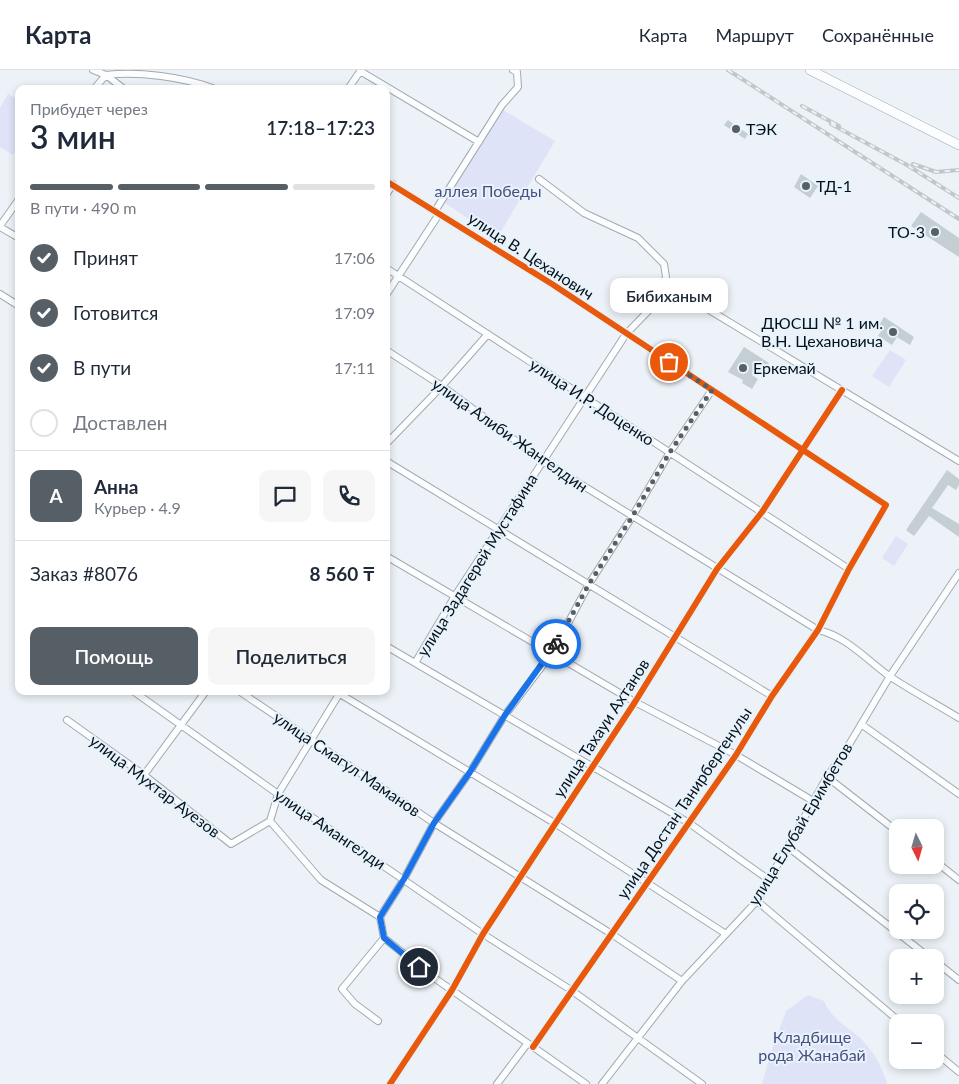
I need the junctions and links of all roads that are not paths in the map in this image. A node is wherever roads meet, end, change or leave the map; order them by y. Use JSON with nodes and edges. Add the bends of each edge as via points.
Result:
{"nodes":[{"id":1,"x":93,"y":70,"type":"edge"},
{"id":2,"x":513,"y":70,"type":"edge"},
{"id":3,"x":810,"y":70,"type":"edge"},
{"id":4,"x":361,"y":71,"type":"edge"},
{"id":5,"x":106,"y":75,"type":"junction"},
{"id":6,"x":97,"y":85,"type":"edge"},
{"id":7,"x":119,"y":85,"type":"edge"},
{"id":8,"x":198,"y":85,"type":"edge"},
{"id":9,"x":351,"y":85,"type":"edge"},
{"id":10,"x":384,"y":85,"type":"edge"},
{"id":11,"x":390,"y":88,"type":"edge"},
{"id":12,"x":479,"y":142,"type":"junction"},
{"id":13,"x":959,"y":145,"type":"edge"},
{"id":14,"x":539,"y":179,"type":"dead end"},
{"id":15,"x":390,"y":183,"type":"edge"},
{"id":16,"x":15,"y":205,"type":"edge"},
{"id":17,"x":437,"y":212,"type":"junction"},
{"id":18,"x":0,"y":227,"type":"edge"},
{"id":19,"x":15,"y":236,"type":"edge"},
{"id":20,"x":390,"y":270,"type":"edge"},
{"id":21,"x":399,"y":276,"type":"junction"},
{"id":22,"x":390,"y":289,"type":"edge"},
{"id":23,"x":0,"y":294,"type":"edge"},
{"id":24,"x":657,"y":302,"type":"junction"},
{"id":25,"x":15,"y":303,"type":"edge"},
{"id":26,"x":488,"y":334,"type":"junction"},
{"id":27,"x":626,"y":334,"type":"junction"},
{"id":28,"x":390,"y":353,"type":"edge"},
{"id":29,"x":442,"y":386,"type":"junction"},
{"id":30,"x":712,"y":390,"type":"junction"},
{"id":31,"x":842,"y":390,"type":"junction"},
{"id":32,"x":585,"y":398,"type":"junction"},
{"id":33,"x":390,"y":440,"type":"edge"},
{"id":34,"x":802,"y":448,"type":"junction"},
{"id":35,"x":670,"y":452,"type":"junction"},
{"id":36,"x":959,"y":461,"type":"edge"},
{"id":37,"x":543,"y":462,"type":"junction"},
{"id":38,"x":390,"y":463,"type":"edge"},
{"id":39,"x":886,"y":505,"type":"joint"},
{"id":40,"x":762,"y":512,"type":"junction"},
{"id":41,"x":632,"y":517,"type":"junction"},
{"id":42,"x":499,"y":529,"type":"junction"},
{"id":43,"x":390,"y":558,"type":"edge"},
{"id":44,"x":717,"y":569,"type":"junction"},
{"id":45,"x":849,"y":569,"type":"junction"},
{"id":46,"x":959,"y":573,"type":"edge"},
{"id":47,"x":589,"y":584,"type":"junction"},
{"id":48,"x":455,"y":596,"type":"junction"},
{"id":49,"x":818,"y":630,"type":"junction"},
{"id":50,"x":676,"y":637,"type":"junction"},
{"id":51,"x":390,"y":648,"type":"edge"},
{"id":52,"x":552,"y":653,"type":"junction"},
{"id":53,"x":415,"y":663,"type":"junction"},
{"id":54,"x":890,"y":676,"type":"junction"},
{"id":55,"x":139,"y":695,"type":"edge"},
{"id":56,"x":203,"y":695,"type":"edge"},
{"id":57,"x":245,"y":695,"type":"edge"},
{"id":58,"x":336,"y":695,"type":"edge"},
{"id":59,"x":343,"y":695,"type":"edge"},
{"id":60,"x":772,"y":696,"type":"junction"},
{"id":61,"x":635,"y":702,"type":"junction"},
{"id":62,"x":505,"y":715,"type":"junction"},
{"id":63,"x":959,"y":718,"type":"edge"},
{"id":64,"x":67,"y":720,"type":"dead end"},
{"id":65,"x":861,"y":724,"type":"junction"},
{"id":66,"x":182,"y":725,"type":"junction"},
{"id":67,"x":311,"y":739,"type":"junction"},
{"id":68,"x":736,"y":755,"type":"junction"},
{"id":69,"x":593,"y":766,"type":"junction"},
{"id":70,"x":470,"y":772,"type":"junction"},
{"id":71,"x":144,"y":775,"type":"junction"},
{"id":72,"x":827,"y":778,"type":"junction"},
{"id":73,"x":278,"y":794,"type":"junction"},
{"id":74,"x":959,"y":794,"type":"edge"},
{"id":75,"x":814,"y":801,"type":"junction"},
{"id":76,"x":270,"y":821,"type":"junction"},
{"id":77,"x":434,"y":823,"type":"junction"},
{"id":78,"x":688,"y":823,"type":"junction"},
{"id":79,"x":556,"y":824,"type":"junction"},
{"id":80,"x":889,"y":825,"type":"edge"},
{"id":81,"x":788,"y":847,"type":"junction"},
{"id":82,"x":944,"y":868,"type":"edge"},
{"id":83,"x":521,"y":877,"type":"junction"},
{"id":84,"x":404,"y":879,"type":"junction"},
{"id":85,"x":769,"y":880,"type":"junction"},
{"id":86,"x":959,"y":880,"type":"edge"},
{"id":87,"x":648,"y":882,"type":"junction"},
{"id":88,"x":757,"y":901,"type":"junction"},
{"id":89,"x":380,"y":917,"type":"junction"},
{"id":90,"x":610,"y":933,"type":"junction"},
{"id":91,"x":483,"y":934,"type":"junction"},
{"id":92,"x":726,"y":934,"type":"junction"},
{"id":93,"x":384,"y":938,"type":"junction"},
{"id":94,"x":918,"y":949,"type":"edge"},
{"id":95,"x":944,"y":968,"type":"edge"},
{"id":96,"x":959,"y":980,"type":"edge"},
{"id":97,"x":682,"y":981,"type":"junction"},
{"id":98,"x":452,"y":990,"type":"junction"},
{"id":99,"x":571,"y":990,"type":"junction"},
{"id":100,"x":891,"y":1014,"type":"edge"},
{"id":101,"x":378,"y":1021,"type":"dead end"},
{"id":102,"x":638,"y":1040,"type":"junction"},
{"id":103,"x":530,"y":1045,"type":"junction"},
{"id":104,"x":944,"y":1060,"type":"edge"},
{"id":105,"x":959,"y":1072,"type":"edge"},
{"id":106,"x":390,"y":1084,"type":"edge"},
{"id":107,"x":497,"y":1084,"type":"edge"},
{"id":108,"x":586,"y":1084,"type":"edge"},
{"id":109,"x":602,"y":1084,"type":"edge"},
{"id":110,"x":702,"y":1084,"type":"edge"}],
"edges":[{"from":1,"to":5,"type":"street"},
{"from":2,"to":12,"type":"street","via":[[517,72],[518,87],[502,105]]},
{"from":3,"to":13,"type":"street"},
{"from":4,"to":9,"type":"street"},
{"from":4,"to":10,"type":"street"},
{"from":5,"to":6,"type":"street"},
{"from":5,"to":7,"type":"street"},
{"from":5,"to":8,"type":"street","via":[[126,73]]},
{"from":11,"to":12,"type":"street"},
{"from":12,"to":17,"type":"street"},
{"from":14,"to":24,"type":"street","via":[[584,212],[638,238],[664,264],[666,277]]},
{"from":15,"to":17,"type":"street","name":"улица В. Цеханович"},
{"from":16,"to":18,"type":"street"},
{"from":17,"to":21,"type":"street"},
{"from":17,"to":27,"type":"street","name":"улица В. Цеханович"},
{"from":18,"to":19,"type":"street"},
{"from":20,"to":21,"type":"street","name":"улица И.Р. Доценко"},
{"from":21,"to":22,"type":"street"},
{"from":21,"to":26,"type":"street","name":"улица И.Р. Доценко"},
{"from":23,"to":25,"type":"street"},
{"from":24,"to":27,"type":"street","name":"улица Задагерей Мустафина"},
{"from":24,"to":31,"type":"street","via":[[676,295],[691,299]]},
{"from":26,"to":29,"type":"street"},
{"from":26,"to":32,"type":"street","name":"улица И.Р. Доценко"},
{"from":27,"to":30,"type":"street","name":"улица В. Цеханович"},
{"from":27,"to":32,"type":"street","name":"улица Задагерей Мустафина"},
{"from":28,"to":29,"type":"street","name":"улица Алиби Жангелдин"},
{"from":29,"to":33,"type":"street"},
{"from":29,"to":37,"type":"street","name":"улица Алиби Жангелдин"},
{"from":30,"to":34,"type":"street","name":"улица В. Цеханович"},
{"from":30,"to":35,"type":"street"},
{"from":31,"to":34,"type":"street","name":"улица Тахауи Ахтанов"},
{"from":31,"to":36,"type":"street"},
{"from":32,"to":35,"type":"street","name":"улица И.Р. Доценко"},
{"from":32,"to":37,"type":"street","name":"улица Задагерей Мустафина"},
{"from":34,"to":39,"type":"street","name":"улица В. Цеханович"},
{"from":34,"to":40,"type":"street","name":"улица Тахауи Ахтанов"},
{"from":35,"to":40,"type":"street","name":"улица И.Р. Доценко"},
{"from":35,"to":41,"type":"street"},
{"from":37,"to":41,"type":"street","name":"улица Алиби Жангелдин"},
{"from":37,"to":42,"type":"street","name":"улица Задагерей Мустафина"},
{"from":38,"to":42,"type":"street"},
{"from":39,"to":45,"type":"street","name":"улица Достан Танирбергенулы"},
{"from":40,"to":44,"type":"street","name":"улица Тахауи Ахтанов"},
{"from":40,"to":45,"type":"street","name":"улица И.Р. Доценко"},
{"from":41,"to":44,"type":"street","name":"улица Алиби Жангелдин"},
{"from":41,"to":47,"type":"street"},
{"from":42,"to":47,"type":"street"},
{"from":42,"to":48,"type":"street","name":"улица Задагерей Мустафина"},
{"from":43,"to":48,"type":"street"},
{"from":44,"to":49,"type":"street","name":"улица Алиби Жангелдин"},
{"from":44,"to":50,"type":"street","name":"улица Тахауи Ахтанов"},
{"from":45,"to":49,"type":"street","name":"улица Достан Танирбергенулы"},
{"from":46,"to":54,"type":"street","name":"улица Елубай Еримбетов"},
{"from":47,"to":50,"type":"street"},
{"from":47,"to":52,"type":"street"},
{"from":48,"to":52,"type":"street"},
{"from":48,"to":53,"type":"street","name":"улица Задагерей Мустафина"},
{"from":49,"to":54,"type":"street","name":"улица Алиби Жангелдин","via":[[842,640]]},
{"from":49,"to":60,"type":"street","name":"улица Достан Танирбергенулы"},
{"from":50,"to":60,"type":"street"},
{"from":50,"to":61,"type":"street","name":"улица Тахауи Ахтанов"},
{"from":51,"to":53,"type":"street"},
{"from":52,"to":61,"type":"street"},
{"from":52,"to":62,"type":"street"},
{"from":53,"to":62,"type":"street"},
{"from":54,"to":63,"type":"street","name":"улица Алиби Жангелдин"},
{"from":54,"to":65,"type":"street","name":"улица Елубай Еримбетов"},
{"from":55,"to":66,"type":"street","name":"улица Амангелди"},
{"from":56,"to":66,"type":"street"},
{"from":57,"to":67,"type":"street","name":"улица Смагул Маманов"},
{"from":58,"to":67,"type":"street"},
{"from":59,"to":70,"type":"street"},
{"from":60,"to":68,"type":"street","name":"улица Достан Танирбергенулы"},
{"from":61,"to":68,"type":"street"},
{"from":61,"to":69,"type":"street","name":"улица Тахауи Ахтанов"},
{"from":62,"to":69,"type":"street"},
{"from":62,"to":70,"type":"street"},
{"from":64,"to":71,"type":"street","name":"улица Мухтар Ауезов"},
{"from":65,"to":72,"type":"street","name":"улица Елубай Еримбетов"},
{"from":65,"to":74,"type":"street"},
{"from":66,"to":71,"type":"street"},
{"from":66,"to":73,"type":"street","name":"улица Амангелди"},
{"from":67,"to":73,"type":"street"},
{"from":67,"to":77,"type":"street","name":"улица Смагул Маманов"},
{"from":68,"to":75,"type":"street"},
{"from":68,"to":78,"type":"street","name":"улица Достан Танирбергенулы"},
{"from":69,"to":78,"type":"street"},
{"from":69,"to":79,"type":"street","name":"улица Тахауи Ахтанов"},
{"from":70,"to":77,"type":"street"},
{"from":70,"to":79,"type":"street"},
{"from":71,"to":76,"type":"street","name":"улица Мухтар Ауезов","via":[[231,844]]},
{"from":72,"to":75,"type":"street","name":"улица Елубай Еримбетов"},
{"from":72,"to":80,"type":"street"},
{"from":73,"to":76,"type":"street"},
{"from":73,"to":84,"type":"street","name":"улица Амангелди"},
{"from":75,"to":81,"type":"street","name":"улица Елубай Еримбетов"},
{"from":76,"to":89,"type":"street","via":[[320,880]]},
{"from":77,"to":83,"type":"street","name":"улица Смагул Маманов"},
{"from":77,"to":84,"type":"street"},
{"from":78,"to":85,"type":"street"},
{"from":78,"to":87,"type":"street","name":"улица Достан Танирбергенулы"},
{"from":79,"to":83,"type":"street","name":"улица Тахауи Ахтанов"},
{"from":79,"to":87,"type":"street"},
{"from":81,"to":85,"type":"street","name":"улица Елубай Еримбетов"},
{"from":81,"to":94,"type":"street"},
{"from":82,"to":86,"type":"street"},
{"from":83,"to":90,"type":"street","name":"улица Смагул Маманов"},
{"from":83,"to":91,"type":"street","name":"улица Тахауи Ахтанов"},
{"from":84,"to":89,"type":"street"},
{"from":84,"to":91,"type":"street","name":"улица Амангелди"},
{"from":85,"to":88,"type":"street","name":"улица Елубай Еримбетов"},
{"from":87,"to":90,"type":"street","name":"улица Достан Танирбергенулы"},
{"from":87,"to":92,"type":"street"},
{"from":88,"to":92,"type":"street","name":"улица Елубай Еримбетов"},
{"from":88,"to":100,"type":"street"},
{"from":89,"to":93,"type":"street"},
{"from":90,"to":97,"type":"street","name":"улица Смагул Маманов"},
{"from":90,"to":99,"type":"street","name":"улица Достан Танирбергенулы"},
{"from":91,"to":98,"type":"street","name":"улица Тахауи Ахтанов"},
{"from":91,"to":99,"type":"street","name":"улица Амангелди"},
{"from":92,"to":97,"type":"street","name":"улица Елубай Еримбетов"},
{"from":93,"to":98,"type":"street"},
{"from":93,"to":101,"type":"street","via":[[342,989]]},
{"from":95,"to":96,"type":"street"},
{"from":97,"to":102,"type":"street","name":"улица Елубай Еримбетов"},
{"from":98,"to":103,"type":"street"},
{"from":98,"to":106,"type":"street","name":"улица Тахауи Ахтанов"},
{"from":99,"to":102,"type":"street","name":"улица Амангелди"},
{"from":99,"to":103,"type":"street","name":"улица Достан Танирбергенулы"},
{"from":102,"to":109,"type":"street","name":"улица Елубай Еримбетов"},
{"from":102,"to":110,"type":"street","name":"улица Амангелди"},
{"from":103,"to":107,"type":"street","name":"улица Достан Танирбергенулы"},
{"from":103,"to":108,"type":"street"},
{"from":104,"to":105,"type":"street"}]}
